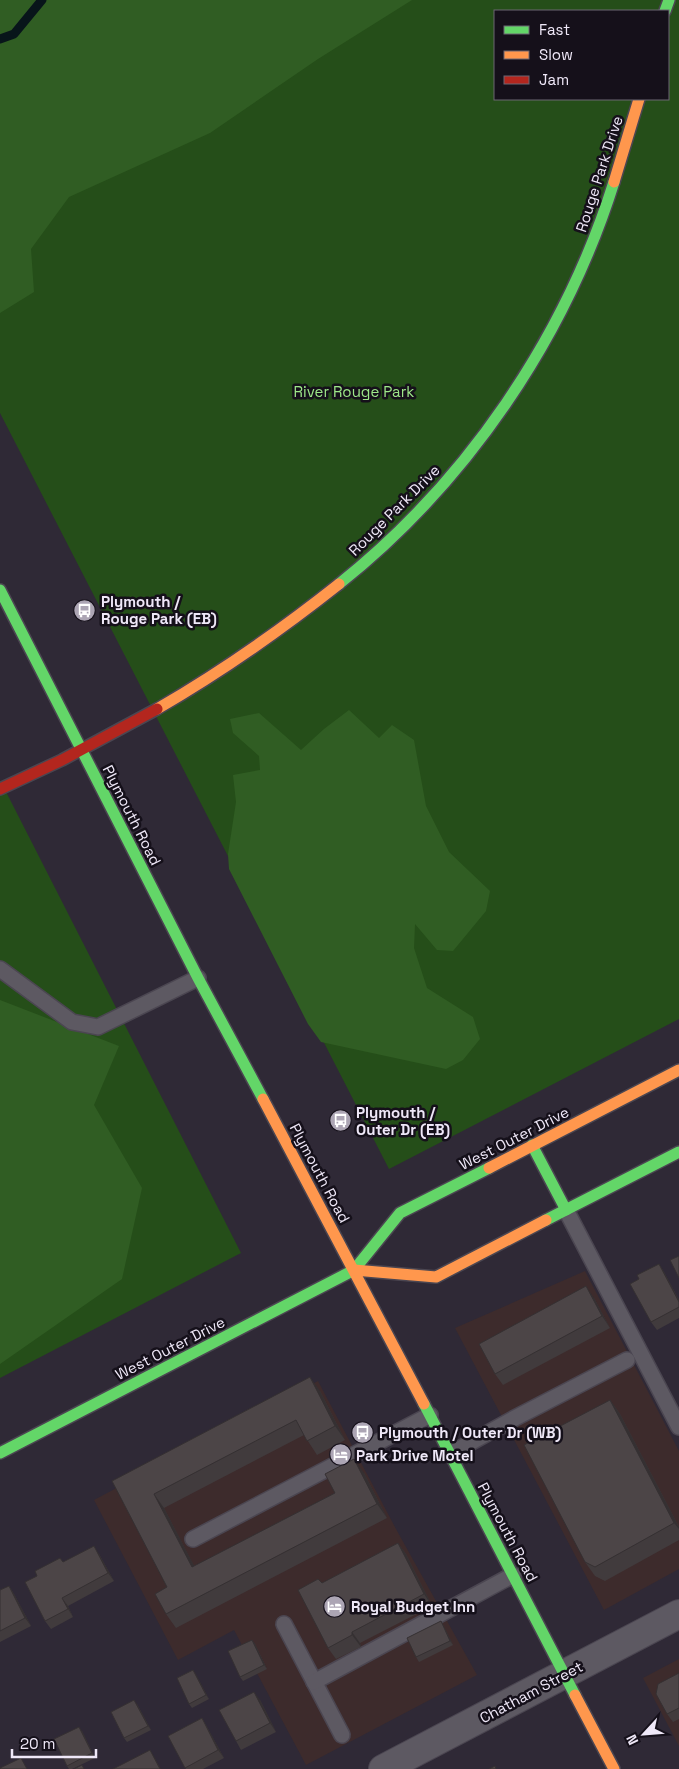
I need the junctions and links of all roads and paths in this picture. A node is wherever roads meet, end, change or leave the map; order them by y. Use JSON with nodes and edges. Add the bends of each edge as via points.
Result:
{"nodes":[{"id":1,"x":639,"y":100,"type":"edge"},
{"id":2,"x":0,"y":590,"type":"edge"},
{"id":3,"x":82,"y":749,"type":"junction"},
{"id":4,"x":0,"y":790,"type":"edge"},
{"id":5,"x":0,"y":969,"type":"edge"},
{"id":6,"x":198,"y":978,"type":"junction"},
{"id":7,"x":679,"y":1070,"type":"edge"},
{"id":8,"x":532,"y":1146,"type":"junction"},
{"id":9,"x":679,"y":1152,"type":"edge"},
{"id":10,"x":566,"y":1210,"type":"junction"},
{"id":11,"x":354,"y":1270,"type":"junction"},
{"id":12,"x":627,"y":1360,"type":"dead end"},
{"id":13,"x":430,"y":1415,"type":"junction"},
{"id":14,"x":679,"y":1427,"type":"edge"},
{"id":15,"x":0,"y":1453,"type":"edge"},
{"id":16,"x":450,"y":1454,"type":"junction"},
{"id":17,"x":193,"y":1539,"type":"dead end"},
{"id":18,"x":513,"y":1575,"type":"junction"},
{"id":19,"x":679,"y":1614,"type":"edge"},
{"id":20,"x":284,"y":1624,"type":"dead end"},
{"id":21,"x":565,"y":1674,"type":"junction"},
{"id":22,"x":314,"y":1682,"type":"junction"},
{"id":23,"x":342,"y":1735,"type":"dead end"},
{"id":24,"x":382,"y":1769,"type":"edge"},
{"id":25,"x":614,"y":1769,"type":"edge"}],
"edges":[{"from":1,"to":3,"type":"main road","name":"Rouge Park Drive","via":[[608,204],[581,270],[540,348],[503,407],[449,477],[398,531],[318,603],[212,677]]},
{"from":2,"to":3,"type":"main road","name":"Plymouth Road"},
{"from":3,"to":4,"type":"main road","name":"Rouge Park Drive"},
{"from":3,"to":6,"type":"main road","name":"Plymouth Road"},
{"from":5,"to":6,"type":"lane","via":[[72,1022],[98,1027]]},
{"from":6,"to":11,"type":"main road","name":"Plymouth Road"},
{"from":7,"to":8,"type":"main road","name":"West Outer Drive"},
{"from":8,"to":10,"type":"main road"},
{"from":8,"to":11,"type":"main road","name":"West Outer Drive","via":[[400,1213]]},
{"from":9,"to":10,"type":"main road"},
{"from":10,"to":11,"type":"main road","via":[[436,1277]]},
{"from":10,"to":14,"type":"lane"},
{"from":11,"to":13,"type":"main road","name":"Plymouth Road"},
{"from":11,"to":15,"type":"main road","name":"West Outer Drive"},
{"from":12,"to":16,"type":"lane"},
{"from":13,"to":16,"type":"main road","name":"Plymouth Road"},
{"from":13,"to":17,"type":"lane"},
{"from":16,"to":18,"type":"main road","name":"Plymouth Road"},
{"from":18,"to":21,"type":"main road","name":"Plymouth Road"},
{"from":18,"to":22,"type":"lane"},
{"from":19,"to":21,"type":"street","name":"Chatham Street"},
{"from":20,"to":22,"type":"lane"},
{"from":21,"to":24,"type":"street","name":"Chatham Street"},
{"from":21,"to":25,"type":"main road","name":"Plymouth Road"},
{"from":22,"to":23,"type":"lane"}]}
